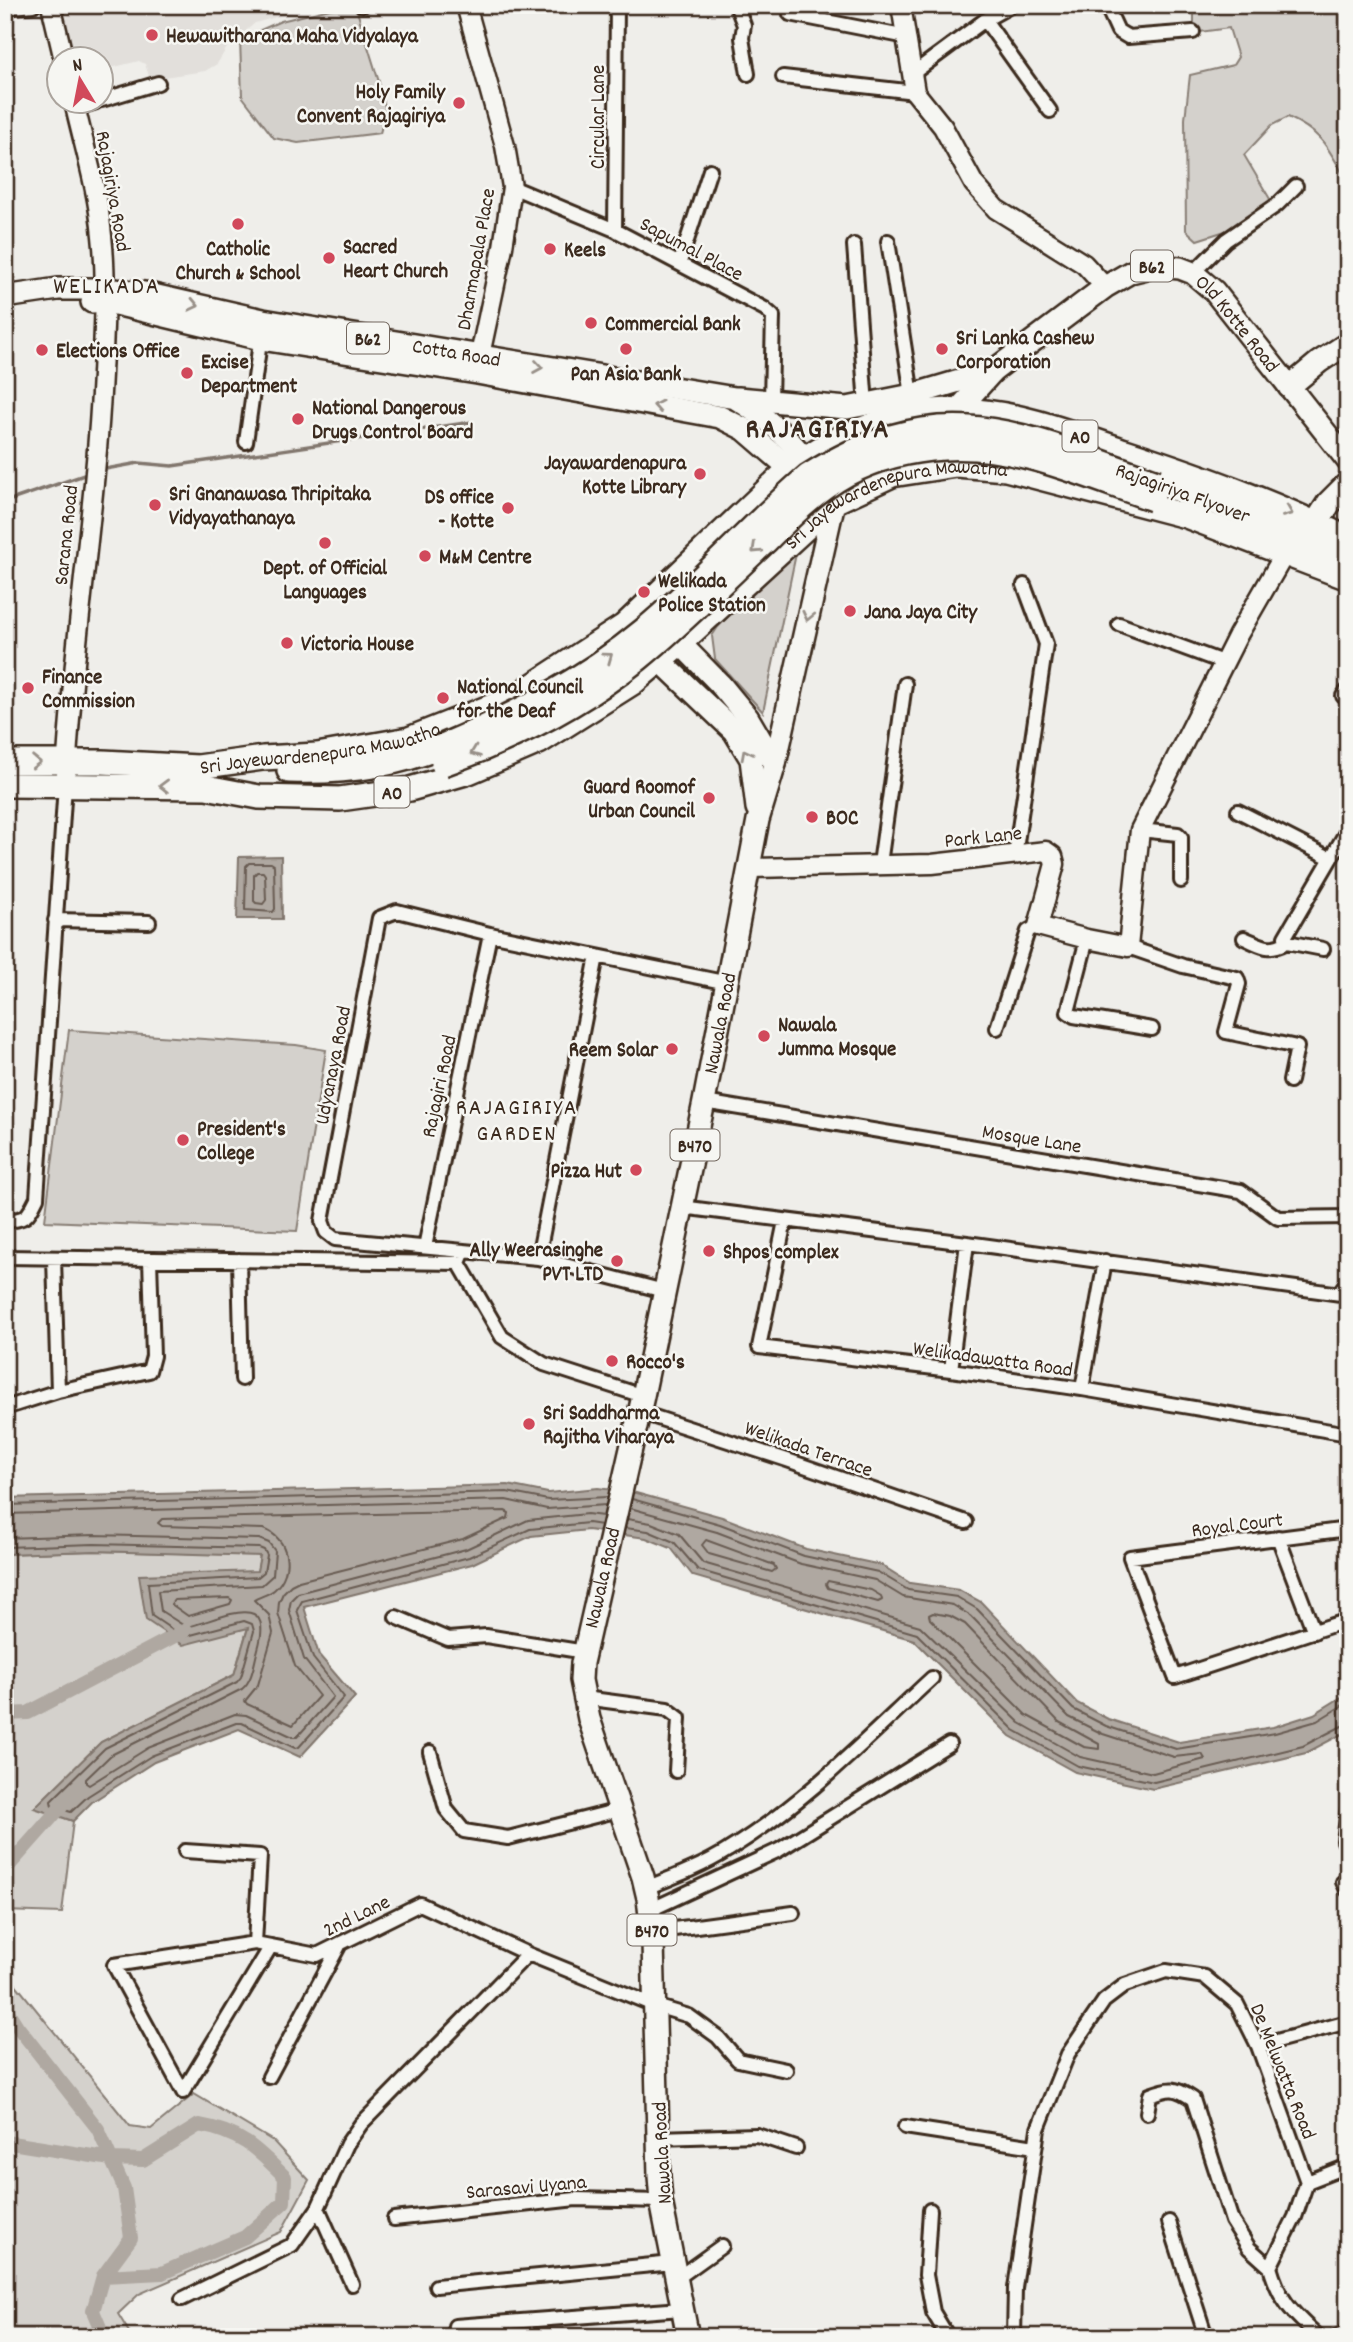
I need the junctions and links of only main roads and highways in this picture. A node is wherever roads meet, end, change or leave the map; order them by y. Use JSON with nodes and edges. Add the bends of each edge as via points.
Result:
{"nodes":[{"id":1,"x":103,"y":295,"type":"junction"},
{"id":2,"x":5,"y":298,"type":"edge"},
{"id":3,"x":5,"y":313,"type":"edge"},
{"id":4,"x":1348,"y":343,"type":"edge"},
{"id":5,"x":478,"y":365,"type":"junction"},
{"id":6,"x":993,"y":371,"type":"junction"},
{"id":7,"x":1289,"y":387,"type":"junction"},
{"id":8,"x":733,"y":398,"type":"junction"},
{"id":9,"x":856,"y":406,"type":"junction"},
{"id":10,"x":934,"y":411,"type":"junction"},
{"id":11,"x":957,"y":411,"type":"junction"},
{"id":12,"x":725,"y":419,"type":"junction"},
{"id":13,"x":1348,"y":461,"type":"edge"},
{"id":14,"x":797,"y":463,"type":"junction"},
{"id":15,"x":1348,"y":484,"type":"edge"},
{"id":16,"x":834,"y":502,"type":"junction"},
{"id":17,"x":1316,"y":523,"type":"junction"},
{"id":18,"x":1348,"y":539,"type":"edge"},
{"id":19,"x":1348,"y":556,"type":"edge"},
{"id":20,"x":1348,"y":568,"type":"edge"},
{"id":21,"x":1348,"y":578,"type":"edge"},
{"id":22,"x":645,"y":608,"type":"junction"},
{"id":23,"x":624,"y":626,"type":"junction"},
{"id":24,"x":680,"y":642,"type":"junction"},
{"id":25,"x":660,"y":661,"type":"junction"},
{"id":26,"x":514,"y":697,"type":"junction"},
{"id":27,"x":539,"y":742,"type":"junction"},
{"id":28,"x":5,"y":762,"type":"edge"},
{"id":29,"x":775,"y":764,"type":"junction"},
{"id":30,"x":66,"y":774,"type":"junction"},
{"id":31,"x":202,"y":777,"type":"junction"},
{"id":32,"x":5,"y":785,"type":"edge"},
{"id":33,"x":758,"y":820,"type":"junction"},
{"id":34,"x":688,"y":2337,"type":"edge"}],
"edges":[{"from":1,"to":2,"type":"main road","name":"Cotta Road","number":"B62","via":[[58,289]]},
{"from":1,"to":3,"type":"main road","name":"Cotta Road","number":"B62"},
{"from":1,"to":5,"type":"main road","name":"Cotta Road","number":"B62","via":[[144,293],[262,330]]},
{"from":4,"to":7,"type":"main road"},
{"from":5,"to":8,"type":"main road","name":"Cotta Road","number":"B62","one_way":true},
{"from":12,"to":5,"type":"main road","name":"Cotta Road","number":"B62","one_way":true},
{"from":6,"to":7,"type":"main road","name":"Old Kotte Road","number":"B62","via":[[1105,287],[1143,267],[1166,266],[1193,273],[1214,291]]},
{"from":6,"to":9,"type":"main road","name":"Old Kotte Road","number":"B62"},
{"from":6,"to":11,"type":"main road","name":"Old Kotte Road","number":"B62"},
{"from":7,"to":13,"type":"main road","name":"Old Kotte Road","number":"B62"},
{"from":8,"to":9,"type":"main road","name":"Old Kotte Road","number":"B62"},
{"from":8,"to":12,"type":"main road"},
{"from":8,"to":14,"type":"main road","name":"Cotta Road","number":"B62","via":[[757,411]]},
{"from":9,"to":10,"type":"main road"},
{"from":10,"to":11,"type":"highway","name":"Sri Jayewardenepura Mawatha","number":"A0"},
{"from":10,"to":14,"type":"highway","name":"Sri Jayewardenepura Mawatha","number":"A0","via":[[864,427]]},
{"from":11,"to":17,"type":"highway","name":"Sri Jayewardenepura Mawatha","number":"A0","one_way":true,"via":[[1002,415],[1060,429],[1189,472]]},
{"from":12,"to":14,"type":"main road","name":"Cotta Road","number":"B62"},
{"from":14,"to":16,"type":"main road"},
{"from":14,"to":22,"type":"highway","name":"Sri Jayewardenepura Mawatha","number":"A0"},
{"from":15,"to":17,"type":"highway"},
{"from":16,"to":21,"type":"highway","name":"Sri Jayewardenepura Mawatha","number":"A0","via":[[892,475],[956,465],[1006,469],[1186,516]]},
{"from":16,"to":24,"type":"highway","name":"Sri Jayewardenepura Mawatha","number":"A0"},
{"from":16,"to":29,"type":"main road","name":"Nawala Road","number":"B470","one_way":true},
{"from":17,"to":18,"type":"highway","name":"Sri Jayewardenepura Mawatha","number":"A0"},
{"from":31,"to":19,"type":"highway","name":"Rajagiriya Flyover","one_way":true,"bridge":true,"via":[[358,768],[425,753],[505,719],[575,681],[645,629],[808,476],[858,448],[905,433],[974,427],[1027,437],[1221,505]]},
{"from":20,"to":31,"type":"highway","name":"Rajagiriya Flyover","one_way":true,"bridge":true,"via":[[1024,456],[963,447],[919,450],[869,463],[815,495],[637,659],[577,702],[517,735],[443,764],[382,780],[323,786]]},
{"from":22,"to":23,"type":"highway","name":"Sri Jayewardenepura Mawatha","number":"A0"},
{"from":22,"to":24,"type":"main road"},
{"from":23,"to":25,"type":"main road","name":"Nawala Road","number":"B470"},
{"from":23,"to":26,"type":"highway","name":"Sri Jayewardenepura Mawatha","number":"A0"},
{"from":24,"to":25,"type":"highway","name":"Sri Jayewardenepura Mawatha","number":"A0"},
{"from":24,"to":29,"type":"main road","via":[[748,718]]},
{"from":25,"to":27,"type":"highway","name":"Sri Jayewardenepura Mawatha","number":"A0"},
{"from":33,"to":25,"type":"main road","name":"Nawala Road","number":"B470","one_way":true,"via":[[751,759],[734,731]]},
{"from":26,"to":27,"type":"highway","via":[[576,677],[587,685],[587,697]]},
{"from":26,"to":31,"type":"highway","name":"Sri Jayewardenepura Mawatha","number":"A0","via":[[409,739],[317,755],[263,758]]},
{"from":27,"to":31,"type":"highway","name":"Sri Jayewardenepura Mawatha","number":"A0","via":[[469,772],[366,797],[259,797]]},
{"from":28,"to":30,"type":"highway","name":"Sri Jayewardenepura Mawatha","number":"A0","one_way":true},
{"from":29,"to":33,"type":"main road","name":"Nawala Road","number":"B470"},
{"from":30,"to":31,"type":"highway","name":"Sri Jayewardenepura Mawatha","number":"A0"},
{"from":30,"to":32,"type":"highway","name":"Sri Jayewardenepura Mawatha","number":"A0"},
{"from":33,"to":34,"type":"main road","name":"Nawala Road","number":"B470","via":[[704,1102],[581,1680],[650,1910],[662,2201]]}]}
